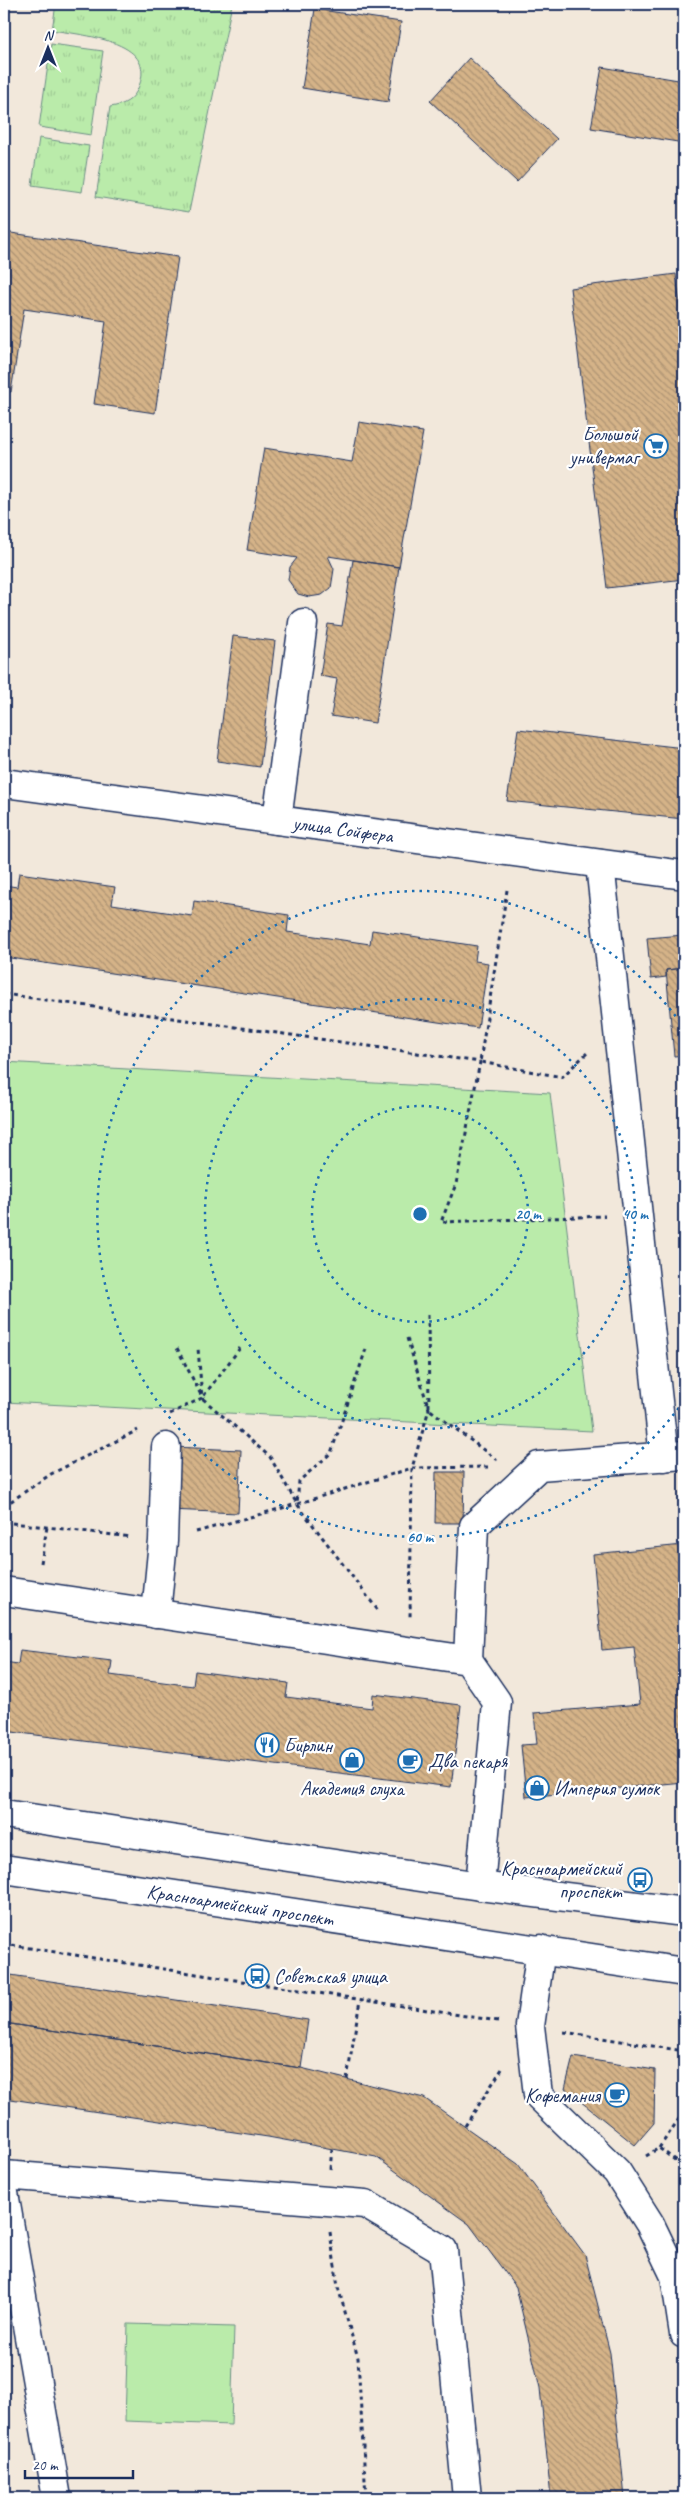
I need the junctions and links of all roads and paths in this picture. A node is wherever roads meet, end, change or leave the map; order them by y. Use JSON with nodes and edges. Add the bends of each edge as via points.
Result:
{"nodes":[{"id":1,"x":303,"y":623,"type":"dead end"},
{"id":2,"x":4,"y":783,"type":"edge"},
{"id":3,"x":276,"y":820,"type":"junction"},
{"id":4,"x":600,"y":864,"type":"junction"},
{"id":5,"x":684,"y":875,"type":"edge"},
{"id":6,"x":507,"y":890,"type":"dead end"},
{"id":7,"x":4,"y":994,"type":"edge"},
{"id":8,"x":617,"y":1023,"type":"junction"},
{"id":9,"x":480,"y":1062,"type":"junction"},
{"id":10,"x":638,"y":1215,"type":"junction"},
{"id":11,"x":428,"y":1315,"type":"dead end"},
{"id":12,"x":407,"y":1338,"type":"dead end"},
{"id":13,"x":177,"y":1348,"type":"dead end"},
{"id":14,"x":198,"y":1348,"type":"dead end"},
{"id":15,"x":240,"y":1348,"type":"dead end"},
{"id":16,"x":366,"y":1348,"type":"dead end"},
{"id":17,"x":202,"y":1398,"type":"junction"},
{"id":18,"x":429,"y":1409,"type":"junction"},
{"id":19,"x":167,"y":1416,"type":"dead end"},
{"id":20,"x":140,"y":1429,"type":"dead end"},
{"id":21,"x":166,"y":1447,"type":"dead end"},
{"id":22,"x":674,"y":1456,"type":"edge"},
{"id":23,"x":412,"y":1468,"type":"junction"},
{"id":24,"x":515,"y":1474,"type":"junction"},
{"id":25,"x":297,"y":1504,"type":"junction"},
{"id":26,"x":4,"y":1506,"type":"edge"},
{"id":27,"x":4,"y":1591,"type":"edge"},
{"id":28,"x":156,"y":1614,"type":"junction"},
{"id":29,"x":410,"y":1652,"type":"junction"},
{"id":30,"x":468,"y":1660,"type":"junction"},
{"id":31,"x":4,"y":1814,"type":"edge"},
{"id":32,"x":4,"y":1869,"type":"edge"},
{"id":33,"x":480,"y":1886,"type":"junction"},
{"id":34,"x":684,"y":1912,"type":"edge"},
{"id":35,"x":4,"y":1944,"type":"edge"},
{"id":36,"x":541,"y":1949,"type":"junction"},
{"id":37,"x":684,"y":1972,"type":"edge"},
{"id":38,"x":360,"y":2000,"type":"junction"},
{"id":39,"x":530,"y":2026,"type":"junction"},
{"id":40,"x":683,"y":2050,"type":"edge"},
{"id":41,"x":503,"y":2068,"type":"dead end"},
{"id":42,"x":347,"y":2079,"type":"dead end"},
{"id":43,"x":465,"y":2126,"type":"dead end"},
{"id":44,"x":658,"y":2148,"type":"junction"},
{"id":45,"x":684,"y":2167,"type":"edge"},
{"id":46,"x":617,"y":2172,"type":"junction"},
{"id":47,"x":4,"y":2175,"type":"edge"},
{"id":48,"x":4,"y":2193,"type":"edge"},
{"id":49,"x":326,"y":2201,"type":"junction"},
{"id":50,"x":684,"y":2334,"type":"edge"},
{"id":51,"x":57,"y":2498,"type":"edge"},
{"id":52,"x":366,"y":2498,"type":"edge"},
{"id":53,"x":467,"y":2498,"type":"edge"}],
"edges":[{"from":1,"to":3,"type":"main road"},
{"from":2,"to":3,"type":"main road","name":"улица Сойфера"},
{"from":3,"to":4,"type":"main road","name":"улица Сойфера"},
{"from":4,"to":5,"type":"main road","name":"улица Сойфера"},
{"from":4,"to":8,"type":"main road"},
{"from":6,"to":9,"type":"path"},
{"from":7,"to":9,"type":"path"},
{"from":8,"to":9,"type":"path","via":[[562,1077]]},
{"from":8,"to":10,"type":"main road"},
{"from":9,"to":10,"type":"path","via":[[456,1184],[441,1222]]},
{"from":10,"to":22,"type":"main road"},
{"from":11,"to":18,"type":"path"},
{"from":12,"to":18,"type":"path"},
{"from":13,"to":17,"type":"path"},
{"from":14,"to":17,"type":"path"},
{"from":15,"to":17,"type":"path"},
{"from":16,"to":25,"type":"path","via":[[331,1453],[299,1481]]},
{"from":17,"to":19,"type":"path"},
{"from":17,"to":25,"type":"path","via":[[270,1458]]},
{"from":18,"to":23,"type":"path"},
{"from":18,"to":24,"type":"path"},
{"from":20,"to":26,"type":"path","via":[[51,1474]]},
{"from":21,"to":28,"type":"main road","via":[[163,1541]]},
{"from":22,"to":24,"type":"main road","via":[[539,1466]]},
{"from":23,"to":24,"type":"path"},
{"from":23,"to":25,"type":"path"},
{"from":23,"to":29,"type":"path"},
{"from":24,"to":30,"type":"main road","via":[[474,1526]]},
{"from":25,"to":29,"type":"path"},
{"from":27,"to":28,"type":"main road"},
{"from":28,"to":29,"type":"main road"},
{"from":29,"to":30,"type":"main road"},
{"from":30,"to":33,"type":"main road","via":[[497,1702]]},
{"from":31,"to":33,"type":"main road"},
{"from":32,"to":36,"type":"main road","name":"Красноармейский проспект"},
{"from":33,"to":34,"type":"main road"},
{"from":35,"to":38,"type":"path"},
{"from":36,"to":37,"type":"main road","name":"Красноармейский проспект"},
{"from":36,"to":39,"type":"main road"},
{"from":38,"to":39,"type":"path"},
{"from":38,"to":42,"type":"path"},
{"from":39,"to":40,"type":"path"},
{"from":39,"to":46,"type":"main road","via":[[538,2095]]},
{"from":40,"to":44,"type":"path","via":[[683,2113]]},
{"from":41,"to":43,"type":"path"},
{"from":44,"to":45,"type":"path"},
{"from":44,"to":46,"type":"path"},
{"from":46,"to":50,"type":"main road","via":[[650,2224],[675,2276]]},
{"from":47,"to":49,"type":"main road"},
{"from":48,"to":51,"type":"main road"},
{"from":49,"to":52,"type":"path","via":[[338,2287],[358,2358]]},
{"from":49,"to":53,"type":"main road","via":[[365,2204],[443,2250]]}]}
